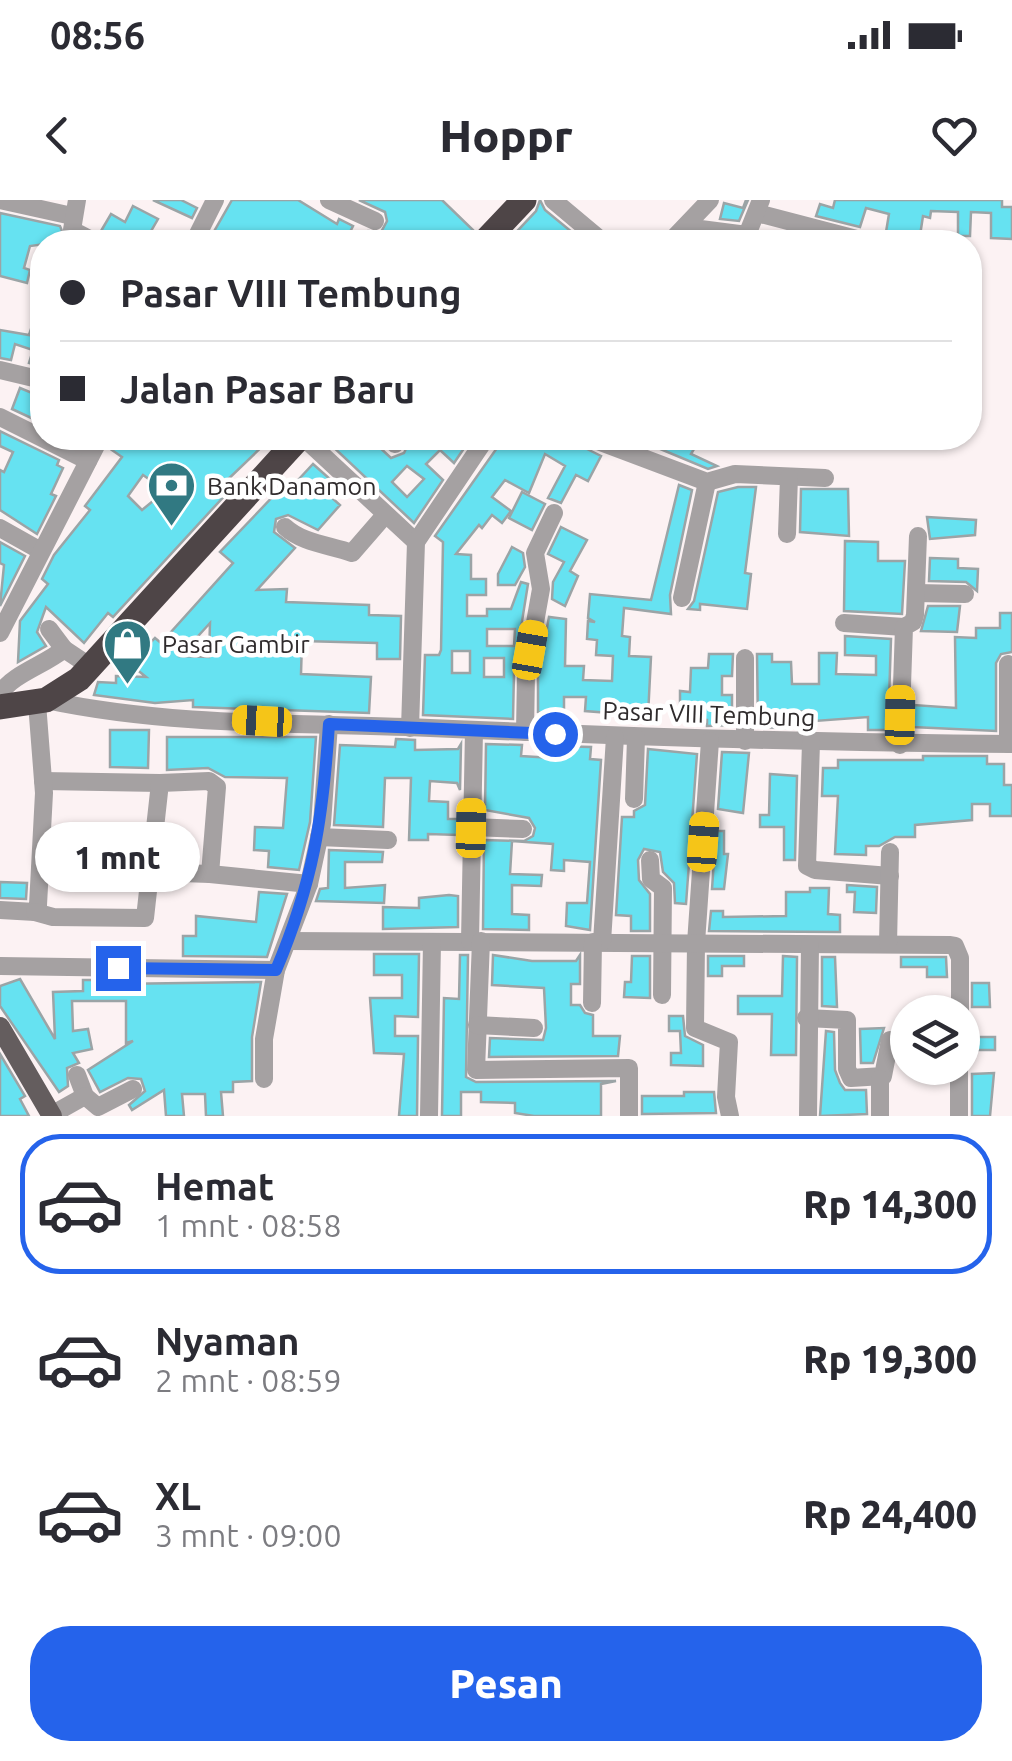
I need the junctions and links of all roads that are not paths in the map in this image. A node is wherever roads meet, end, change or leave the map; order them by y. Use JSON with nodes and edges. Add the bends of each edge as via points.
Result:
{"nodes":[{"id":1,"x":0,"y":200,"type":"edge"},
{"id":2,"x":215,"y":200,"type":"edge"},
{"id":3,"x":330,"y":200,"type":"edge"},
{"id":4,"x":524,"y":200,"type":"edge"},
{"id":5,"x":554,"y":200,"type":"edge"},
{"id":6,"x":710,"y":200,"type":"edge"},
{"id":7,"x":759,"y":207,"type":"edge"},
{"id":8,"x":74,"y":208,"type":"edge"},
{"id":9,"x":375,"y":221,"type":"dead end"},
{"id":10,"x":684,"y":227,"type":"junction"},
{"id":11,"x":200,"y":230,"type":"edge"},
{"id":12,"x":499,"y":230,"type":"edge"},
{"id":13,"x":590,"y":230,"type":"edge"},
{"id":14,"x":681,"y":230,"type":"edge"},
{"id":15,"x":693,"y":230,"type":"edge"},
{"id":16,"x":831,"y":230,"type":"edge"},
{"id":17,"x":0,"y":370,"type":"edge"},
{"id":18,"x":30,"y":377,"type":"edge"},
{"id":19,"x":0,"y":417,"type":"edge"},
{"id":20,"x":30,"y":432,"type":"edge"},
{"id":21,"x":66,"y":450,"type":"edge"},
{"id":22,"x":94,"y":450,"type":"edge"},
{"id":23,"x":290,"y":450,"type":"edge"},
{"id":24,"x":314,"y":450,"type":"edge"},
{"id":25,"x":478,"y":450,"type":"edge"},
{"id":26,"x":622,"y":450,"type":"edge"},
{"id":27,"x":88,"y":461,"type":"junction"},
{"id":28,"x":788,"y":477,"type":"junction"},
{"id":29,"x":825,"y":478,"type":"dead end"},
{"id":30,"x":707,"y":482,"type":"junction"},
{"id":31,"x":554,"y":513,"type":"dead end"},
{"id":32,"x":384,"y":515,"type":"junction"},
{"id":33,"x":285,"y":527,"type":"dead end"},
{"id":34,"x":0,"y":528,"type":"edge"},
{"id":35,"x":787,"y":534,"type":"dead end"},
{"id":36,"x":918,"y":536,"type":"dead end"},
{"id":37,"x":416,"y":542,"type":"junction"},
{"id":38,"x":40,"y":551,"type":"junction"},
{"id":39,"x":917,"y":592,"type":"junction"},
{"id":40,"x":965,"y":594,"type":"dead end"},
{"id":41,"x":682,"y":598,"type":"dead end"},
{"id":42,"x":844,"y":623,"type":"dead end"},
{"id":43,"x":904,"y":627,"type":"junction"},
{"id":44,"x":48,"y":630,"type":"dead end"},
{"id":45,"x":0,"y":633,"type":"edge"},
{"id":46,"x":64,"y":649,"type":"junction"},
{"id":47,"x":745,"y":658,"type":"dead end"},
{"id":48,"x":1008,"y":664,"type":"dead end"},
{"id":49,"x":91,"y":667,"type":"junction"},
{"id":50,"x":0,"y":694,"type":"edge"},
{"id":51,"x":41,"y":702,"type":"junction"},
{"id":52,"x":0,"y":707,"type":"edge"},
{"id":53,"x":329,"y":724,"type":"junction"},
{"id":54,"x":410,"y":728,"type":"junction"},
{"id":55,"x":474,"y":730,"type":"junction"},
{"id":56,"x":525,"y":732,"type":"junction"},
{"id":57,"x":616,"y":737,"type":"junction"},
{"id":58,"x":636,"y":738,"type":"junction"},
{"id":59,"x":710,"y":741,"type":"junction"},
{"id":60,"x":745,"y":742,"type":"junction"},
{"id":61,"x":811,"y":743,"type":"junction"},
{"id":62,"x":1010,"y":744,"type":"edge"},
{"id":63,"x":900,"y":745,"type":"junction"},
{"id":64,"x":44,"y":781,"type":"junction"},
{"id":65,"x":160,"y":783,"type":"junction"},
{"id":66,"x":634,"y":799,"type":"dead end"},
{"id":67,"x":471,"y":828,"type":"junction"},
{"id":68,"x":523,"y":829,"type":"dead end"},
{"id":69,"x":319,"y":837,"type":"junction"},
{"id":70,"x":388,"y":840,"type":"dead end"},
{"id":71,"x":890,"y":852,"type":"dead end"},
{"id":72,"x":650,"y":860,"type":"dead end"},
{"id":73,"x":40,"y":868,"type":"junction"},
{"id":74,"x":152,"y":872,"type":"junction"},
{"id":75,"x":210,"y":874,"type":"junction"},
{"id":76,"x":890,"y":876,"type":"junction"},
{"id":77,"x":309,"y":884,"type":"junction"},
{"id":78,"x":0,"y":910,"type":"edge"},
{"id":79,"x":35,"y":912,"type":"junction"},
{"id":80,"x":288,"y":941,"type":"junction"},
{"id":81,"x":476,"y":941,"type":"junction"},
{"id":82,"x":432,"y":942,"type":"junction"},
{"id":83,"x":597,"y":942,"type":"junction"},
{"id":84,"x":663,"y":943,"type":"junction"},
{"id":85,"x":696,"y":943,"type":"junction"},
{"id":86,"x":888,"y":944,"type":"junction"},
{"id":87,"x":810,"y":945,"type":"junction"},
{"id":88,"x":0,"y":966,"type":"edge"},
{"id":89,"x":276,"y":970,"type":"junction"},
{"id":90,"x":662,"y":995,"type":"dead end"},
{"id":91,"x":960,"y":995,"type":"edge"},
{"id":92,"x":592,"y":1003,"type":"dead end"},
{"id":93,"x":806,"y":1018,"type":"junction"},
{"id":94,"x":477,"y":1025,"type":"junction"},
{"id":95,"x":0,"y":1026,"type":"edge"},
{"id":96,"x":534,"y":1028,"type":"dead end"},
{"id":97,"x":890,"y":1040,"type":"dead end"},
{"id":98,"x":76,"y":1075,"type":"dead end"},
{"id":99,"x":264,"y":1079,"type":"dead end"},
{"id":100,"x":880,"y":1079,"type":"junction"},
{"id":101,"x":959,"y":1085,"type":"edge"},
{"id":102,"x":133,"y":1088,"type":"dead end"},
{"id":103,"x":85,"y":1096,"type":"junction"},
{"id":104,"x":51,"y":1116,"type":"edge"},
{"id":105,"x":429,"y":1116,"type":"edge"},
{"id":106,"x":629,"y":1116,"type":"edge"},
{"id":107,"x":730,"y":1116,"type":"edge"},
{"id":108,"x":808,"y":1116,"type":"edge"},
{"id":109,"x":880,"y":1116,"type":"edge"},
{"id":110,"x":959,"y":1116,"type":"edge"}],
"edges":[{"from":1,"to":8,"type":"street"},
{"from":2,"to":11,"type":"street"},
{"from":3,"to":9,"type":"street"},
{"from":4,"to":12,"type":"highway"},
{"from":5,"to":13,"type":"street"},
{"from":6,"to":10,"type":"street"},
{"from":7,"to":16,"type":"street"},
{"from":10,"to":14,"type":"street"},
{"from":10,"to":15,"type":"street"},
{"from":17,"to":18,"type":"street"},
{"from":19,"to":20,"type":"street"},
{"from":21,"to":27,"type":"street"},
{"from":22,"to":27,"type":"street"},
{"from":23,"to":49,"type":"highway"},
{"from":24,"to":32,"type":"street"},
{"from":25,"to":37,"type":"street"},
{"from":26,"to":30,"type":"street"},
{"from":27,"to":38,"type":"street"},
{"from":28,"to":29,"type":"street"},
{"from":28,"to":30,"type":"street","via":[[735,474]]},
{"from":28,"to":35,"type":"street"},
{"from":30,"to":41,"type":"street"},
{"from":31,"to":56,"type":"street","via":[[535,553],[541,589],[526,673]]},
{"from":32,"to":33,"type":"street","via":[[352,553],[298,538]]},
{"from":32,"to":37,"type":"street"},
{"from":34,"to":38,"type":"street"},
{"from":36,"to":39,"type":"street"},
{"from":37,"to":54,"type":"street"},
{"from":38,"to":45,"type":"street"},
{"from":39,"to":40,"type":"street"},
{"from":39,"to":43,"type":"street","via":[[913,622]]},
{"from":42,"to":43,"type":"street"},
{"from":43,"to":63,"type":"street"},
{"from":44,"to":46,"type":"street"},
{"from":46,"to":49,"type":"street"},
{"from":46,"to":50,"type":"street"},
{"from":47,"to":60,"type":"street"},
{"from":48,"to":62,"type":"street"},
{"from":49,"to":51,"type":"highway"},
{"from":51,"to":52,"type":"highway"},
{"from":51,"to":53,"type":"street","name":"Pasar VIII Tembung","via":[[100,712]]},
{"from":51,"to":64,"type":"street"},
{"from":53,"to":54,"type":"street","name":"Pasar VIII Tembung"},
{"from":53,"to":69,"type":"street"},
{"from":54,"to":55,"type":"street","name":"Pasar VIII Tembung"},
{"from":55,"to":56,"type":"street","name":"Pasar VIII Tembung"},
{"from":55,"to":67,"type":"street"},
{"from":56,"to":57,"type":"street","name":"Pasar VIII Tembung"},
{"from":57,"to":58,"type":"street","name":"Pasar VIII Tembung"},
{"from":57,"to":83,"type":"street"},
{"from":58,"to":59,"type":"street","name":"Pasar VIII Tembung"},
{"from":58,"to":66,"type":"street"},
{"from":59,"to":60,"type":"street","name":"Pasar VIII Tembung"},
{"from":59,"to":85,"type":"street"},
{"from":60,"to":61,"type":"street","name":"Pasar VIII Tembung"},
{"from":61,"to":63,"type":"street","name":"Pasar VIII Tembung"},
{"from":61,"to":76,"type":"street","via":[[810,869]]},
{"from":62,"to":63,"type":"street","name":"Pasar VIII Tembung"},
{"from":64,"to":65,"type":"street"},
{"from":64,"to":73,"type":"street"},
{"from":65,"to":74,"type":"street"},
{"from":65,"to":75,"type":"street","via":[[209,780],[217,788]]},
{"from":67,"to":68,"type":"street"},
{"from":67,"to":81,"type":"street"},
{"from":69,"to":70,"type":"street"},
{"from":69,"to":77,"type":"street"},
{"from":71,"to":76,"type":"street"},
{"from":72,"to":84,"type":"street","via":[[651,879],[663,888]]},
{"from":73,"to":74,"type":"street"},
{"from":73,"to":79,"type":"street"},
{"from":74,"to":75,"type":"street"},
{"from":74,"to":79,"type":"street","via":[[141,920]]},
{"from":75,"to":77,"type":"street"},
{"from":76,"to":86,"type":"street"},
{"from":77,"to":80,"type":"street"},
{"from":78,"to":79,"type":"street"},
{"from":80,"to":82,"type":"street"},
{"from":80,"to":89,"type":"street"},
{"from":81,"to":82,"type":"street"},
{"from":81,"to":83,"type":"street"},
{"from":81,"to":94,"type":"street"},
{"from":82,"to":105,"type":"street"},
{"from":83,"to":84,"type":"street"},
{"from":83,"to":92,"type":"street"},
{"from":84,"to":85,"type":"street"},
{"from":84,"to":90,"type":"street"},
{"from":85,"to":87,"type":"street"},
{"from":85,"to":107,"type":"street","via":[[696,1028],[728,1042]]},
{"from":86,"to":87,"type":"street"},
{"from":86,"to":91,"type":"street","via":[[955,946]]},
{"from":87,"to":93,"type":"street"},
{"from":88,"to":89,"type":"street"},
{"from":89,"to":99,"type":"street"},
{"from":93,"to":100,"type":"street","via":[[846,1020],[848,1074]]},
{"from":93,"to":108,"type":"street"},
{"from":94,"to":96,"type":"street"},
{"from":94,"to":106,"type":"street","via":[[478,1071],[630,1068]]},
{"from":95,"to":104,"type":"main road"},
{"from":97,"to":100,"type":"street"},
{"from":98,"to":103,"type":"street"},
{"from":100,"to":109,"type":"street"},
{"from":101,"to":110,"type":"street"},
{"from":102,"to":103,"type":"street","via":[[105,1106]]},
{"from":103,"to":104,"type":"street"}]}
